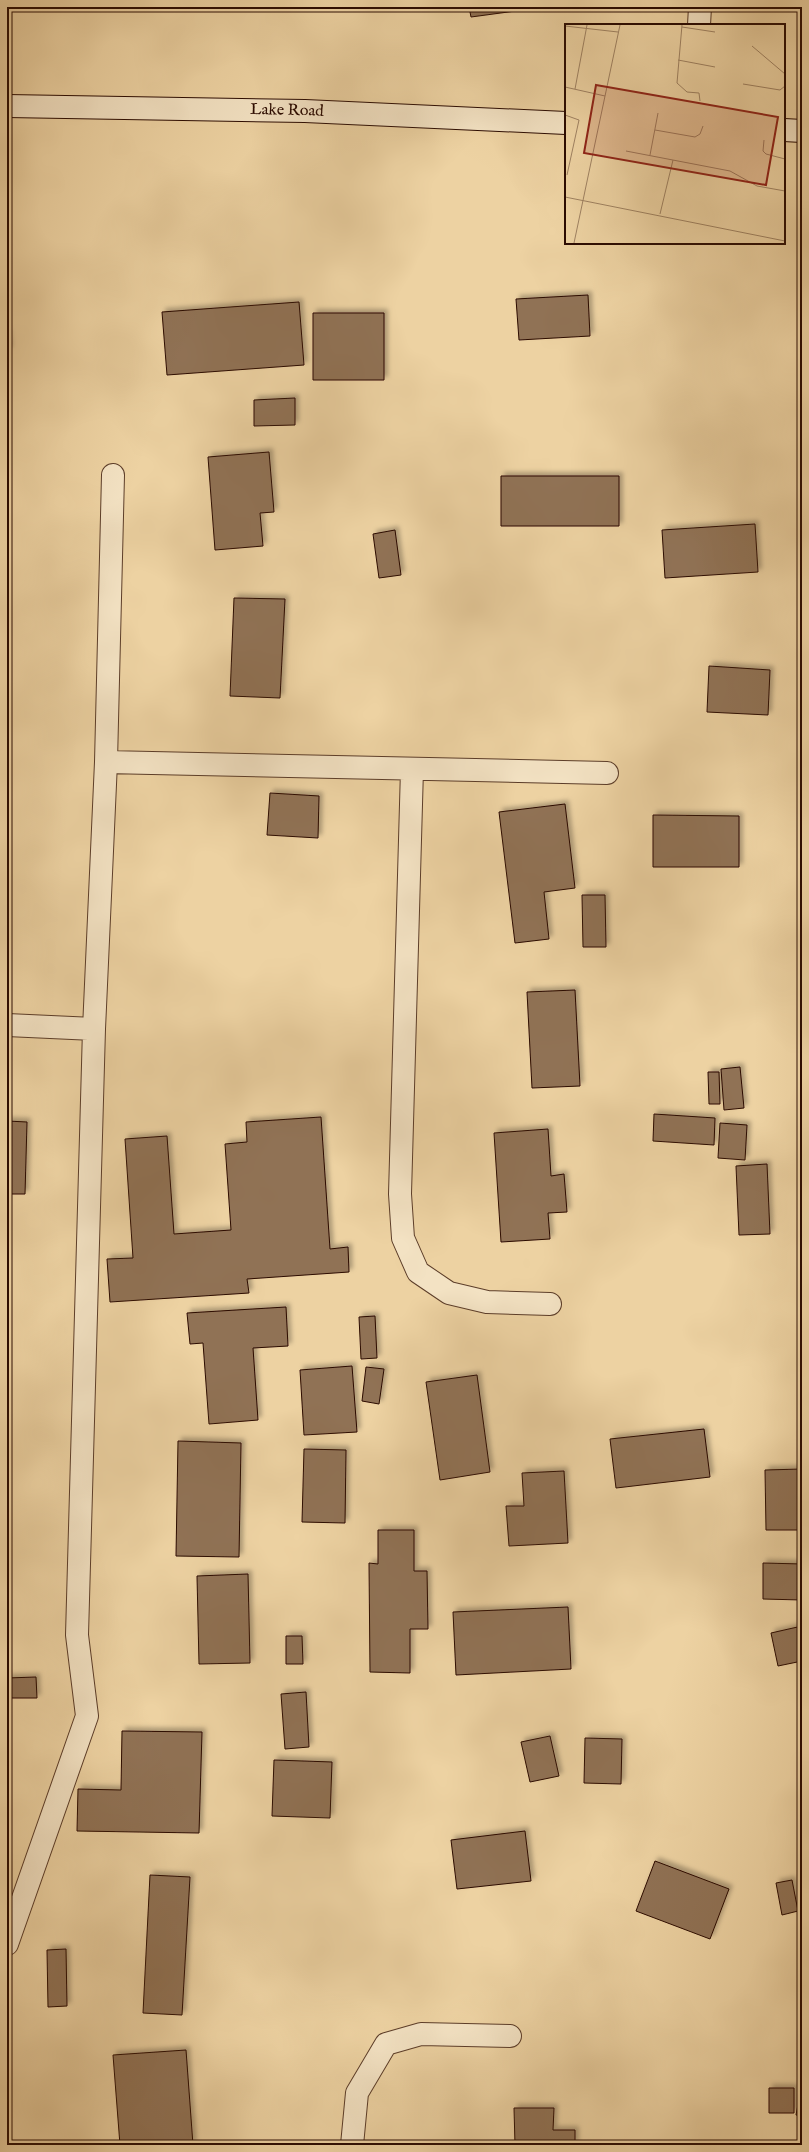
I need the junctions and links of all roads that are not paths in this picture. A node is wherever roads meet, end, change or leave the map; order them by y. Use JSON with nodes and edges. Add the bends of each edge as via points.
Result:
{"nodes":[{"id":1,"x":700,"y":7,"type":"edge"},
{"id":2,"x":699,"y":24,"type":"edge"},
{"id":3,"x":7,"y":106,"type":"edge"},
{"id":4,"x":565,"y":123,"type":"edge"},
{"id":5,"x":785,"y":130,"type":"edge"},
{"id":6,"x":802,"y":131,"type":"edge"},
{"id":7,"x":113,"y":475,"type":"dead end"},
{"id":8,"x":106,"y":762,"type":"junction"},
{"id":9,"x":412,"y":769,"type":"junction"},
{"id":10,"x":607,"y":773,"type":"dead end"},
{"id":11,"x":7,"y":1025,"type":"edge"},
{"id":12,"x":94,"y":1029,"type":"junction"},
{"id":13,"x":550,"y":1304,"type":"dead end"},
{"id":14,"x":7,"y":1944,"type":"edge"},
{"id":15,"x":510,"y":2036,"type":"dead end"},
{"id":16,"x":352,"y":2145,"type":"edge"}],
"edges":[{"from":1,"to":2,"type":"street"},
{"from":3,"to":4,"type":"street","name":"Lake Road","via":[[305,111]]},
{"from":5,"to":6,"type":"street"},
{"from":7,"to":8,"type":"street"},
{"from":8,"to":9,"type":"street"},
{"from":8,"to":12,"type":"street"},
{"from":9,"to":10,"type":"street"},
{"from":9,"to":13,"type":"street","via":[[400,1194],[403,1238],[418,1272],[449,1293],[487,1302]]},
{"from":11,"to":12,"type":"street"},
{"from":12,"to":14,"type":"street","via":[[77,1635],[87,1716]]},
{"from":15,"to":16,"type":"street","via":[[421,2034],[386,2044],[357,2093]]}]}
